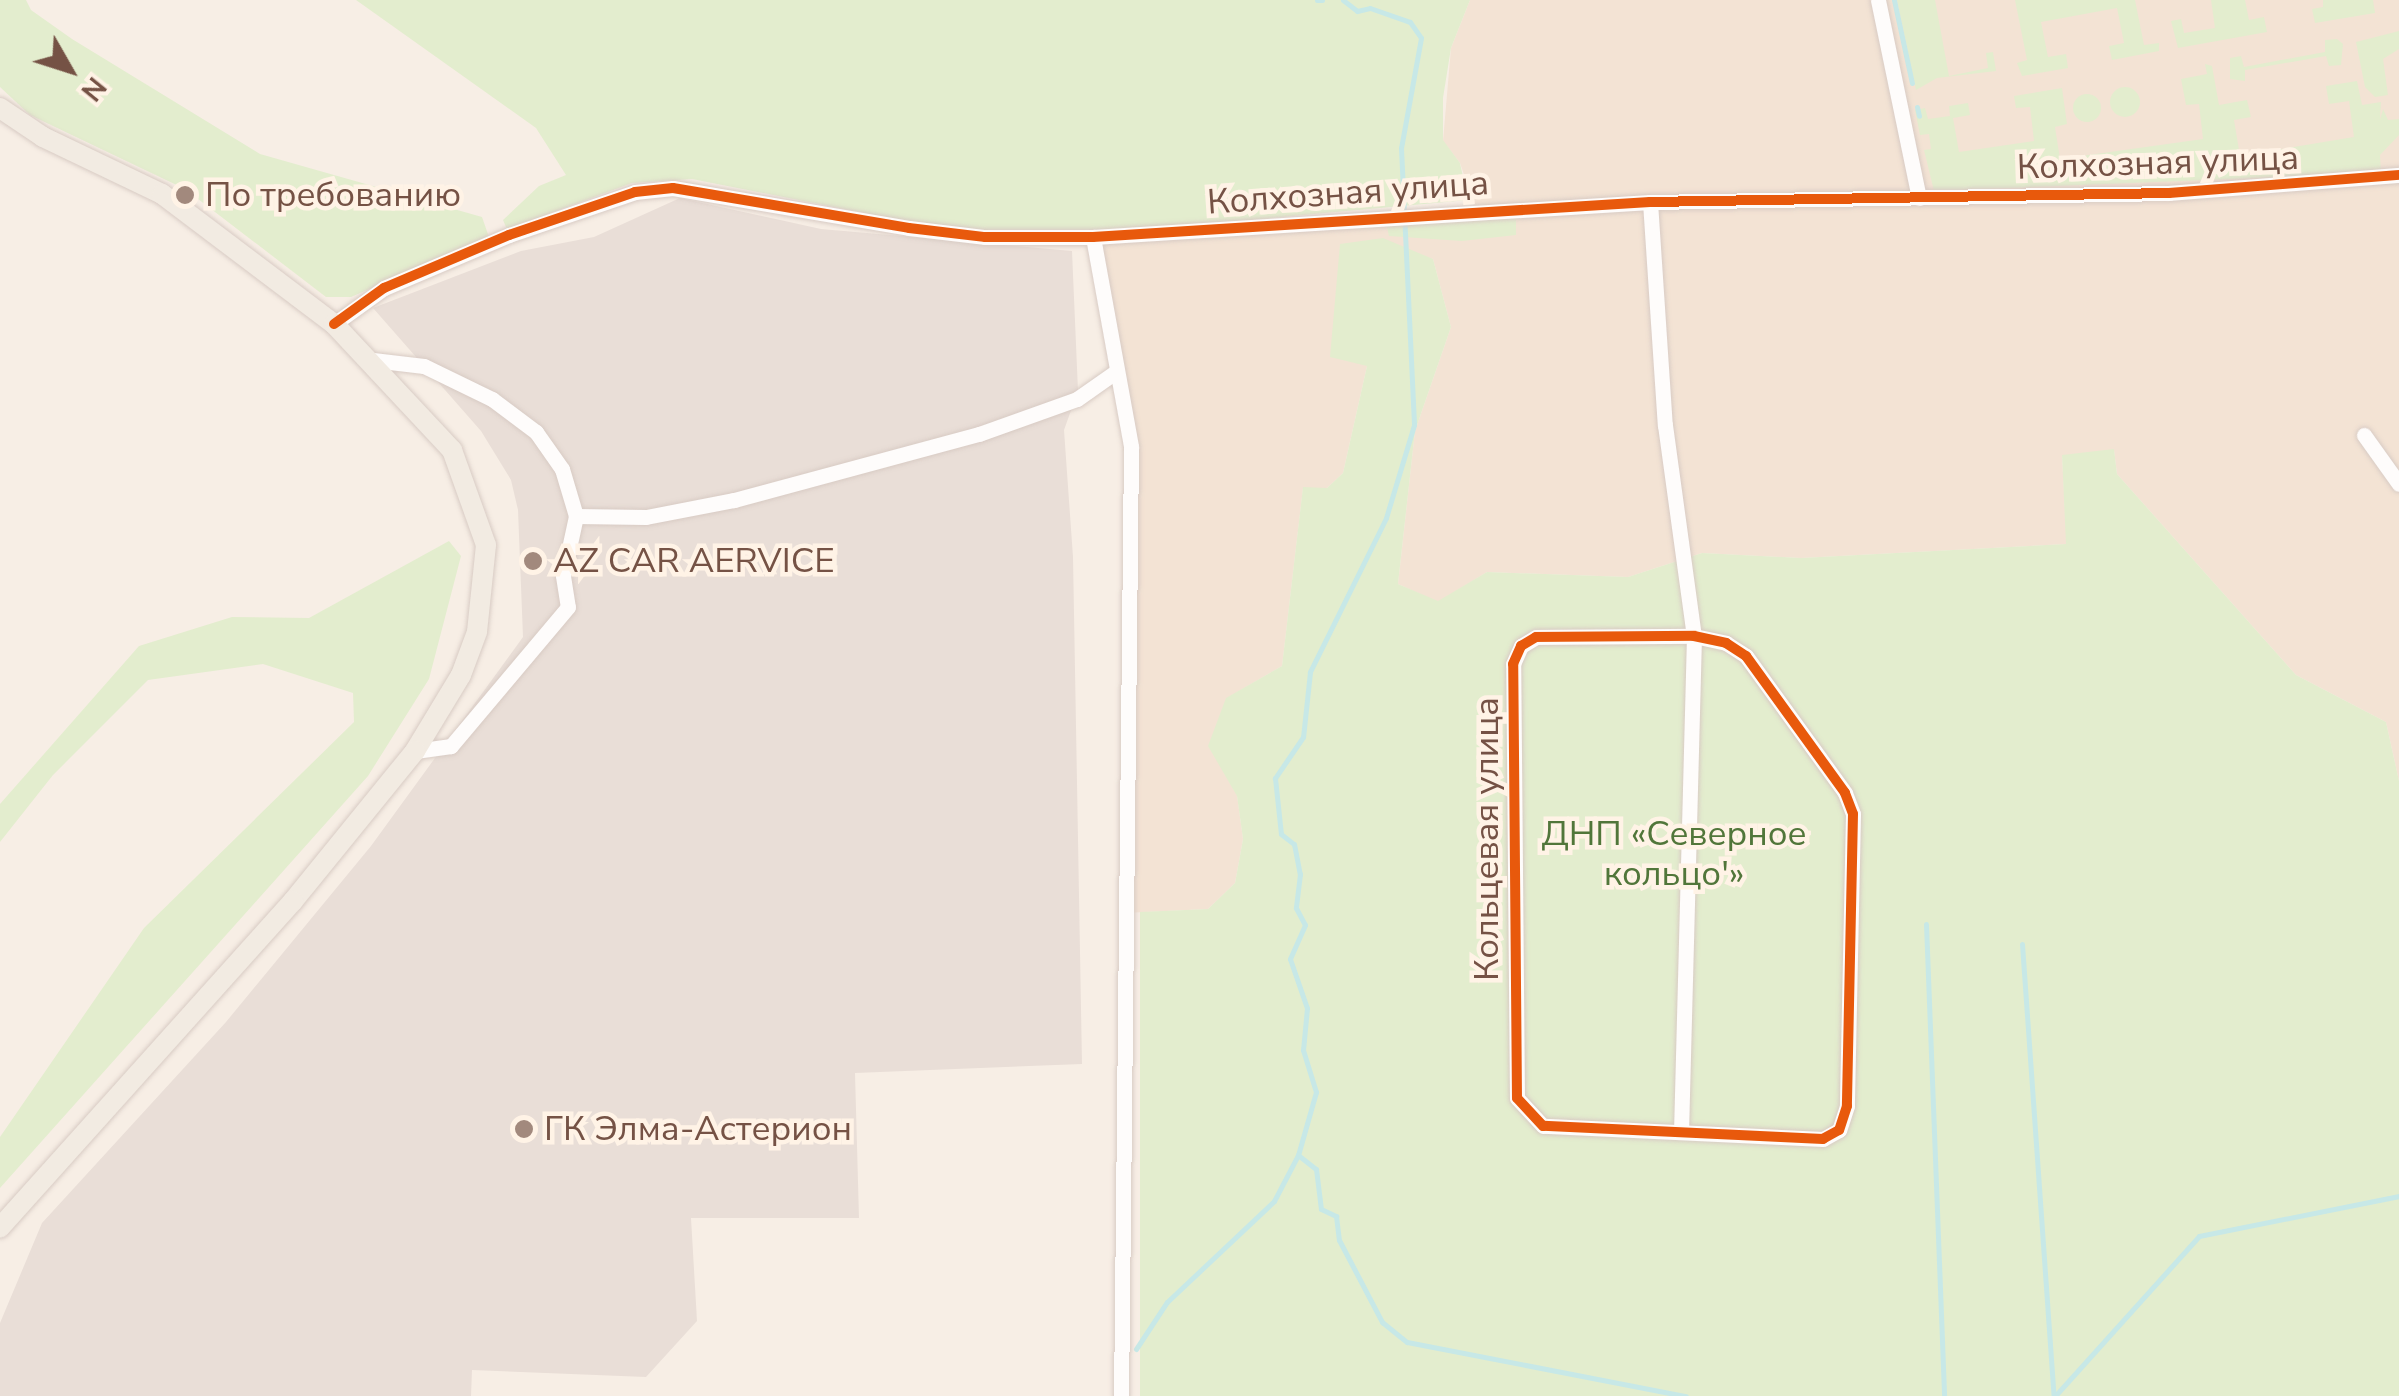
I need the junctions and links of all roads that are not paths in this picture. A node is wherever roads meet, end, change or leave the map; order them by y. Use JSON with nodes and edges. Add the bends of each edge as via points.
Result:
{"nodes":[{"id":1,"x":1878,"y":0,"type":"edge"},
{"id":2,"x":0,"y":108,"type":"edge"},
{"id":3,"x":2399,"y":175,"type":"edge"},
{"id":4,"x":1919,"y":198,"type":"junction"},
{"id":5,"x":1650,"y":202,"type":"junction"},
{"id":6,"x":1093,"y":237,"type":"junction"},
{"id":7,"x":334,"y":324,"type":"junction"},
{"id":8,"x":372,"y":360,"type":"junction"},
{"id":9,"x":1114,"y":373,"type":"junction"},
{"id":10,"x":2364,"y":434,"type":"dead end"},
{"id":11,"x":2399,"y":484,"type":"edge"},
{"id":12,"x":576,"y":516,"type":"junction"},
{"id":13,"x":1694,"y":636,"type":"junction"},
{"id":14,"x":414,"y":751,"type":"junction"},
{"id":15,"x":1681,"y":1129,"type":"junction"},
{"id":16,"x":0,"y":1228,"type":"edge"},
{"id":17,"x":1121,"y":1396,"type":"edge"}],
"edges":[{"from":1,"to":4,"type":"street"},
{"from":2,"to":7,"type":"main road","via":[[43,138],[162,194]]},
{"from":3,"to":4,"type":"street","name":"Колхозная улица","via":[[2170,193]]},
{"from":4,"to":5,"type":"street","name":"Колхозная улица"},
{"from":5,"to":6,"type":"street","name":"Колхозная улица"},
{"from":5,"to":13,"type":"street","via":[[1666,424]]},
{"from":6,"to":7,"type":"street","name":"Колхозная улица","via":[[926,230],[673,188],[635,192],[508,235],[384,288]]},
{"from":6,"to":9,"type":"street"},
{"from":7,"to":8,"type":"main road"},
{"from":8,"to":12,"type":"street","via":[[424,366],[492,398],[544,444],[562,470]]},
{"from":8,"to":14,"type":"main road","via":[[452,450],[486,545],[477,632],[461,676]]},
{"from":9,"to":12,"type":"street","via":[[1077,399],[978,434],[734,500],[646,516]]},
{"from":9,"to":17,"type":"street","via":[[1131,447]]},
{"from":10,"to":11,"type":"street"},
{"from":12,"to":14,"type":"street","via":[[563,576],[568,607],[451,746]]},
{"from":13,"to":15,"type":"street"},
{"from":13,"to":15,"type":"street","name":"Кольцевая улица","via":[[1746,656],[1845,793],[1853,814],[1847,1106],[1839,1130],[1822,1139]]},
{"from":13,"to":15,"type":"street","name":"Кольцевая улица","via":[[1536,636],[1521,646],[1514,664],[1517,1098],[1544,1126]]},
{"from":14,"to":16,"type":"main road","via":[[293,902]]}]}
